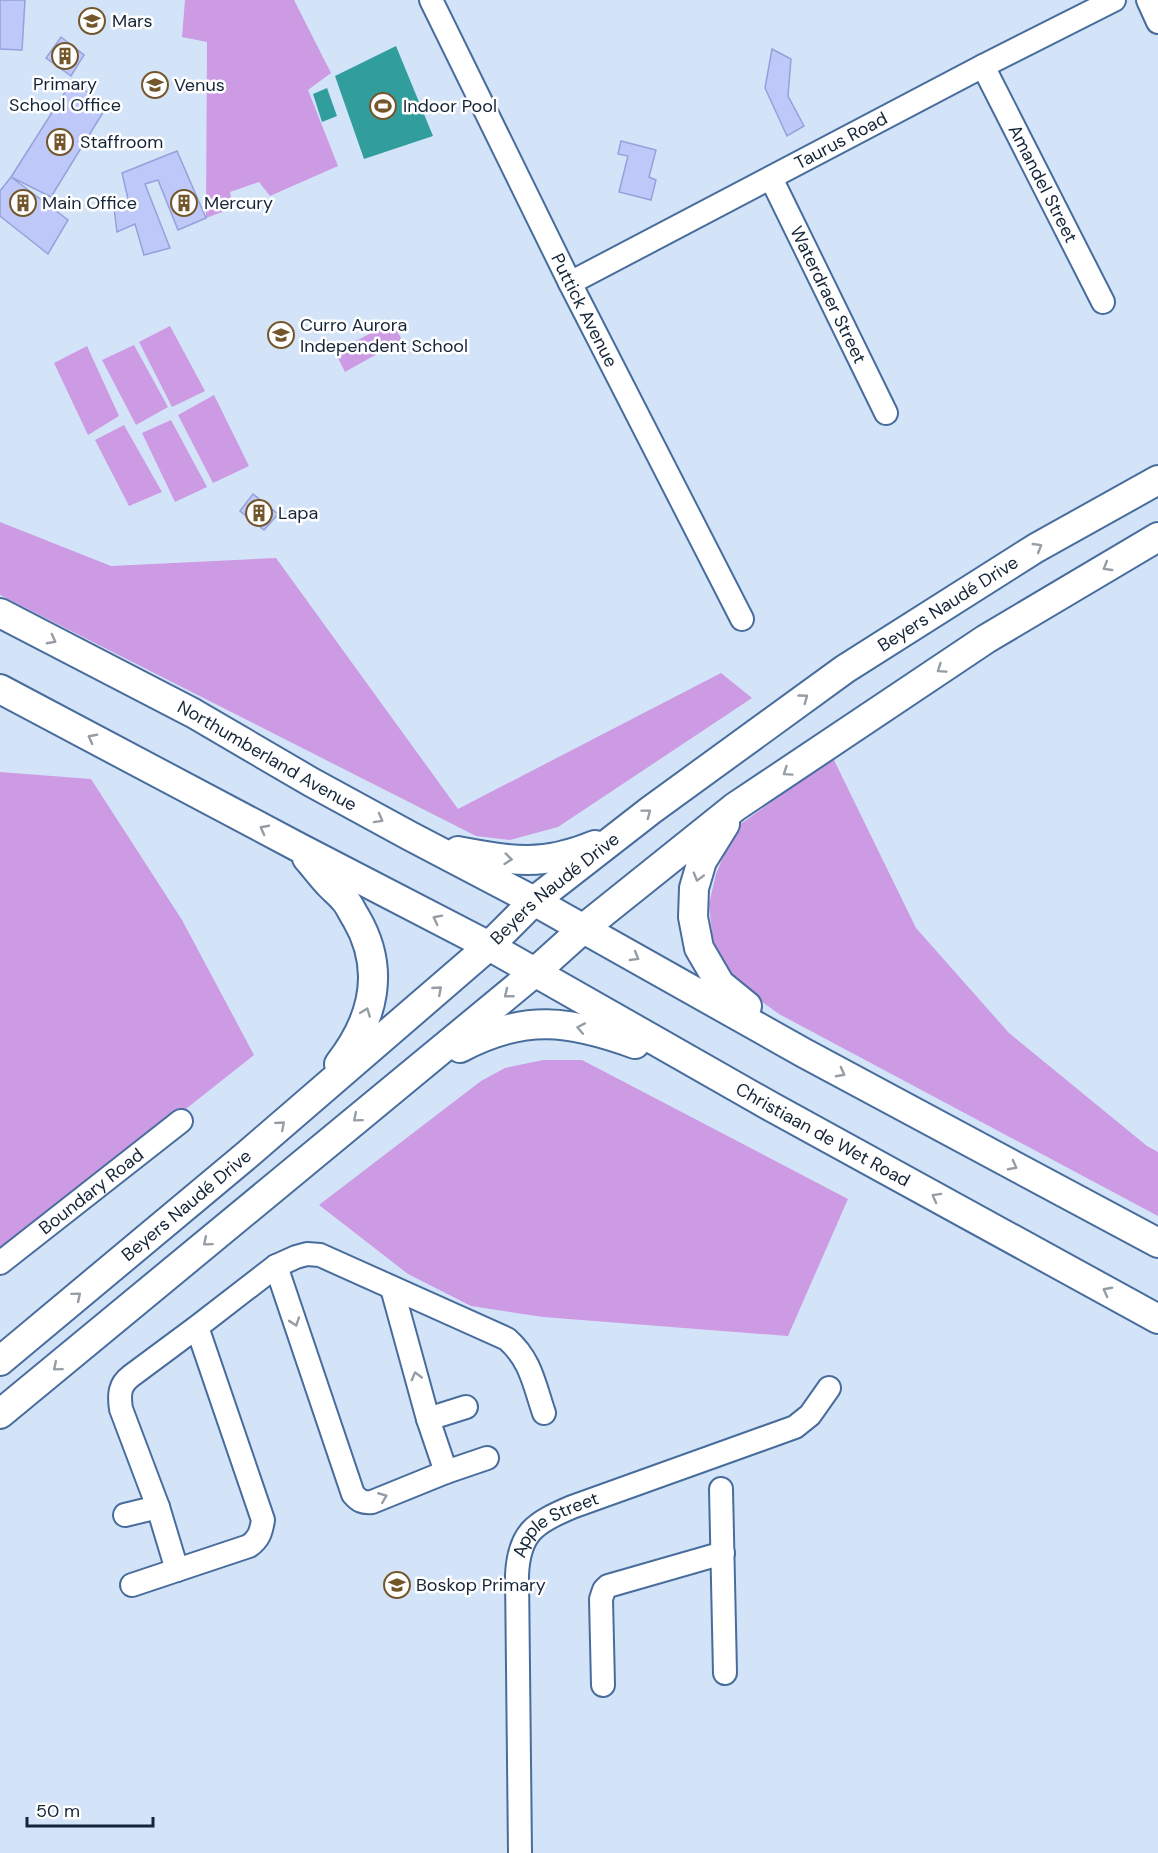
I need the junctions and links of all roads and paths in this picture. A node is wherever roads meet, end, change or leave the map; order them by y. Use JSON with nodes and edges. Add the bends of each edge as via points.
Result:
{"nodes":[{"id":1,"x":431,"y":0,"type":"edge"},
{"id":2,"x":1114,"y":0,"type":"edge"},
{"id":3,"x":1148,"y":0,"type":"edge"},
{"id":4,"x":1158,"y":22,"type":"edge"},
{"id":5,"x":983,"y":66,"type":"junction"},
{"id":6,"x":771,"y":178,"type":"junction"},
{"id":7,"x":570,"y":283,"type":"junction"},
{"id":8,"x":1103,"y":302,"type":"dead end"},
{"id":9,"x":886,"y":413,"type":"dead end"},
{"id":10,"x":1158,"y":480,"type":"edge"},
{"id":11,"x":1158,"y":537,"type":"edge"},
{"id":12,"x":0,"y":613,"type":"edge"},
{"id":13,"x":742,"y":619,"type":"dead end"},
{"id":14,"x":0,"y":689,"type":"edge"},
{"id":15,"x":735,"y":807,"type":"junction"},
{"id":16,"x":619,"y":834,"type":"junction"},
{"id":17,"x":410,"y":836,"type":"junction"},
{"id":18,"x":298,"y":848,"type":"junction"},
{"id":19,"x":534,"y":901,"type":"junction"},
{"id":20,"x":584,"y":928,"type":"junction"},
{"id":21,"x":489,"y":946,"type":"junction"},
{"id":22,"x":534,"y":973,"type":"junction"},
{"id":23,"x":804,"y":1053,"type":"junction"},
{"id":24,"x":410,"y":1074,"type":"junction"},
{"id":25,"x":715,"y":1074,"type":"junction"},
{"id":26,"x":314,"y":1096,"type":"junction"},
{"id":27,"x":181,"y":1121,"type":"dead end"},
{"id":28,"x":1158,"y":1244,"type":"edge"},
{"id":29,"x":0,"y":1263,"type":"edge"},
{"id":30,"x":276,"y":1266,"type":"junction"},
{"id":31,"x":392,"y":1288,"type":"junction"},
{"id":32,"x":1158,"y":1319,"type":"edge"},
{"id":33,"x":197,"y":1327,"type":"junction"},
{"id":34,"x":0,"y":1361,"type":"edge"},
{"id":35,"x":829,"y":1388,"type":"dead end"},
{"id":36,"x":466,"y":1407,"type":"dead end"},
{"id":37,"x":544,"y":1413,"type":"dead end"},
{"id":38,"x":0,"y":1414,"type":"edge"},
{"id":39,"x":428,"y":1419,"type":"junction"},
{"id":40,"x":487,"y":1458,"type":"dead end"},
{"id":41,"x":446,"y":1472,"type":"junction"},
{"id":42,"x":721,"y":1489,"type":"dead end"},
{"id":43,"x":158,"y":1507,"type":"junction"},
{"id":44,"x":125,"y":1515,"type":"dead end"},
{"id":45,"x":723,"y":1553,"type":"junction"},
{"id":46,"x":177,"y":1570,"type":"junction"},
{"id":47,"x":132,"y":1585,"type":"dead end"},
{"id":48,"x":725,"y":1673,"type":"dead end"},
{"id":49,"x":603,"y":1685,"type":"dead end"},
{"id":50,"x":520,"y":1853,"type":"edge"}],
"edges":[{"from":1,"to":7,"type":"street","name":"Puttick Avenue"},
{"from":2,"to":5,"type":"street","name":"Taurus Road"},
{"from":3,"to":4,"type":"street"},
{"from":5,"to":6,"type":"street","name":"Taurus Road"},
{"from":5,"to":8,"type":"street","name":"Amandel Street"},
{"from":6,"to":7,"type":"street","name":"Taurus Road"},
{"from":6,"to":9,"type":"street","name":"Waterdraer Street"},
{"from":7,"to":13,"type":"street","name":"Puttick Avenue"},
{"from":16,"to":10,"type":"main road","name":"Beyers Naudé Drive","one_way":true,"via":[[845,669],[1036,548]]},
{"from":11,"to":15,"type":"main road","one_way":true,"via":[[986,639]]},
{"from":12,"to":17,"type":"main road","name":"Northumberland Avenue","one_way":true,"via":[[193,713]]},
{"from":18,"to":14,"type":"main road","one_way":true},
{"from":15,"to":20,"type":"main road"},
{"from":15,"to":23,"type":"main road","one_way":true,"via":[[702,861],[694,888],[693,917],[699,948],[720,984]]},
{"from":17,"to":16,"type":"main road","one_way":true,"via":[[457,850],[527,861],[577,853]]},
{"from":16,"to":19,"type":"main road","name":"Beyers Naudé Drive"},
{"from":17,"to":19,"type":"main road","name":"Northumberland Avenue"},
{"from":21,"to":18,"type":"main road","one_way":true},
{"from":26,"to":18,"type":"main road","one_way":true,"via":[[350,1050],[369,1008],[374,965],[361,926],[345,899]]},
{"from":19,"to":20,"type":"main road"},
{"from":19,"to":21,"type":"main road","name":"Beyers Naudé Drive"},
{"from":20,"to":22,"type":"main road"},
{"from":20,"to":23,"type":"main road","one_way":true},
{"from":21,"to":22,"type":"main road","name":"Christiaan de Wet Road"},
{"from":26,"to":21,"type":"main road","name":"Beyers Naudé Drive","one_way":true},
{"from":22,"to":24,"type":"main road","one_way":true},
{"from":22,"to":25,"type":"main road","name":"Christiaan de Wet Road"},
{"from":23,"to":28,"type":"main road","one_way":true},
{"from":25,"to":24,"type":"main road","one_way":true,"via":[[600,1031],[561,1024],[531,1024],[495,1031]]},
{"from":24,"to":38,"type":"main road","one_way":true},
{"from":32,"to":25,"type":"main road","name":"Christiaan de Wet Road","one_way":true},
{"from":34,"to":26,"type":"main road","name":"Beyers Naudé Drive","one_way":true},
{"from":27,"to":29,"type":"street","name":"Boundary Road"},
{"from":30,"to":31,"type":"street","via":[[307,1254],[320,1255]]},
{"from":30,"to":33,"type":"street"},
{"from":30,"to":41,"type":"street","one_way":true,"via":[[353,1494],[363,1503],[372,1502]]},
{"from":31,"to":37,"type":"street","via":[[507,1339],[527,1361]]},
{"from":39,"to":31,"type":"street","one_way":true},
{"from":33,"to":43,"type":"street","via":[[130,1376],[121,1389],[121,1408]]},
{"from":33,"to":46,"type":"street","via":[[263,1520],[261,1532],[249,1546]]},
{"from":35,"to":50,"type":"street","name":"Apple Street","via":[[810,1415],[795,1426],[572,1507],[543,1520],[524,1541],[516,1575]]},
{"from":36,"to":39,"type":"street"},
{"from":39,"to":41,"type":"street"},
{"from":40,"to":41,"type":"street"},
{"from":42,"to":45,"type":"street"},
{"from":43,"to":44,"type":"street"},
{"from":43,"to":46,"type":"street"},
{"from":45,"to":48,"type":"street"},
{"from":45,"to":49,"type":"street","via":[[604,1590]]},
{"from":46,"to":47,"type":"street"}]}
